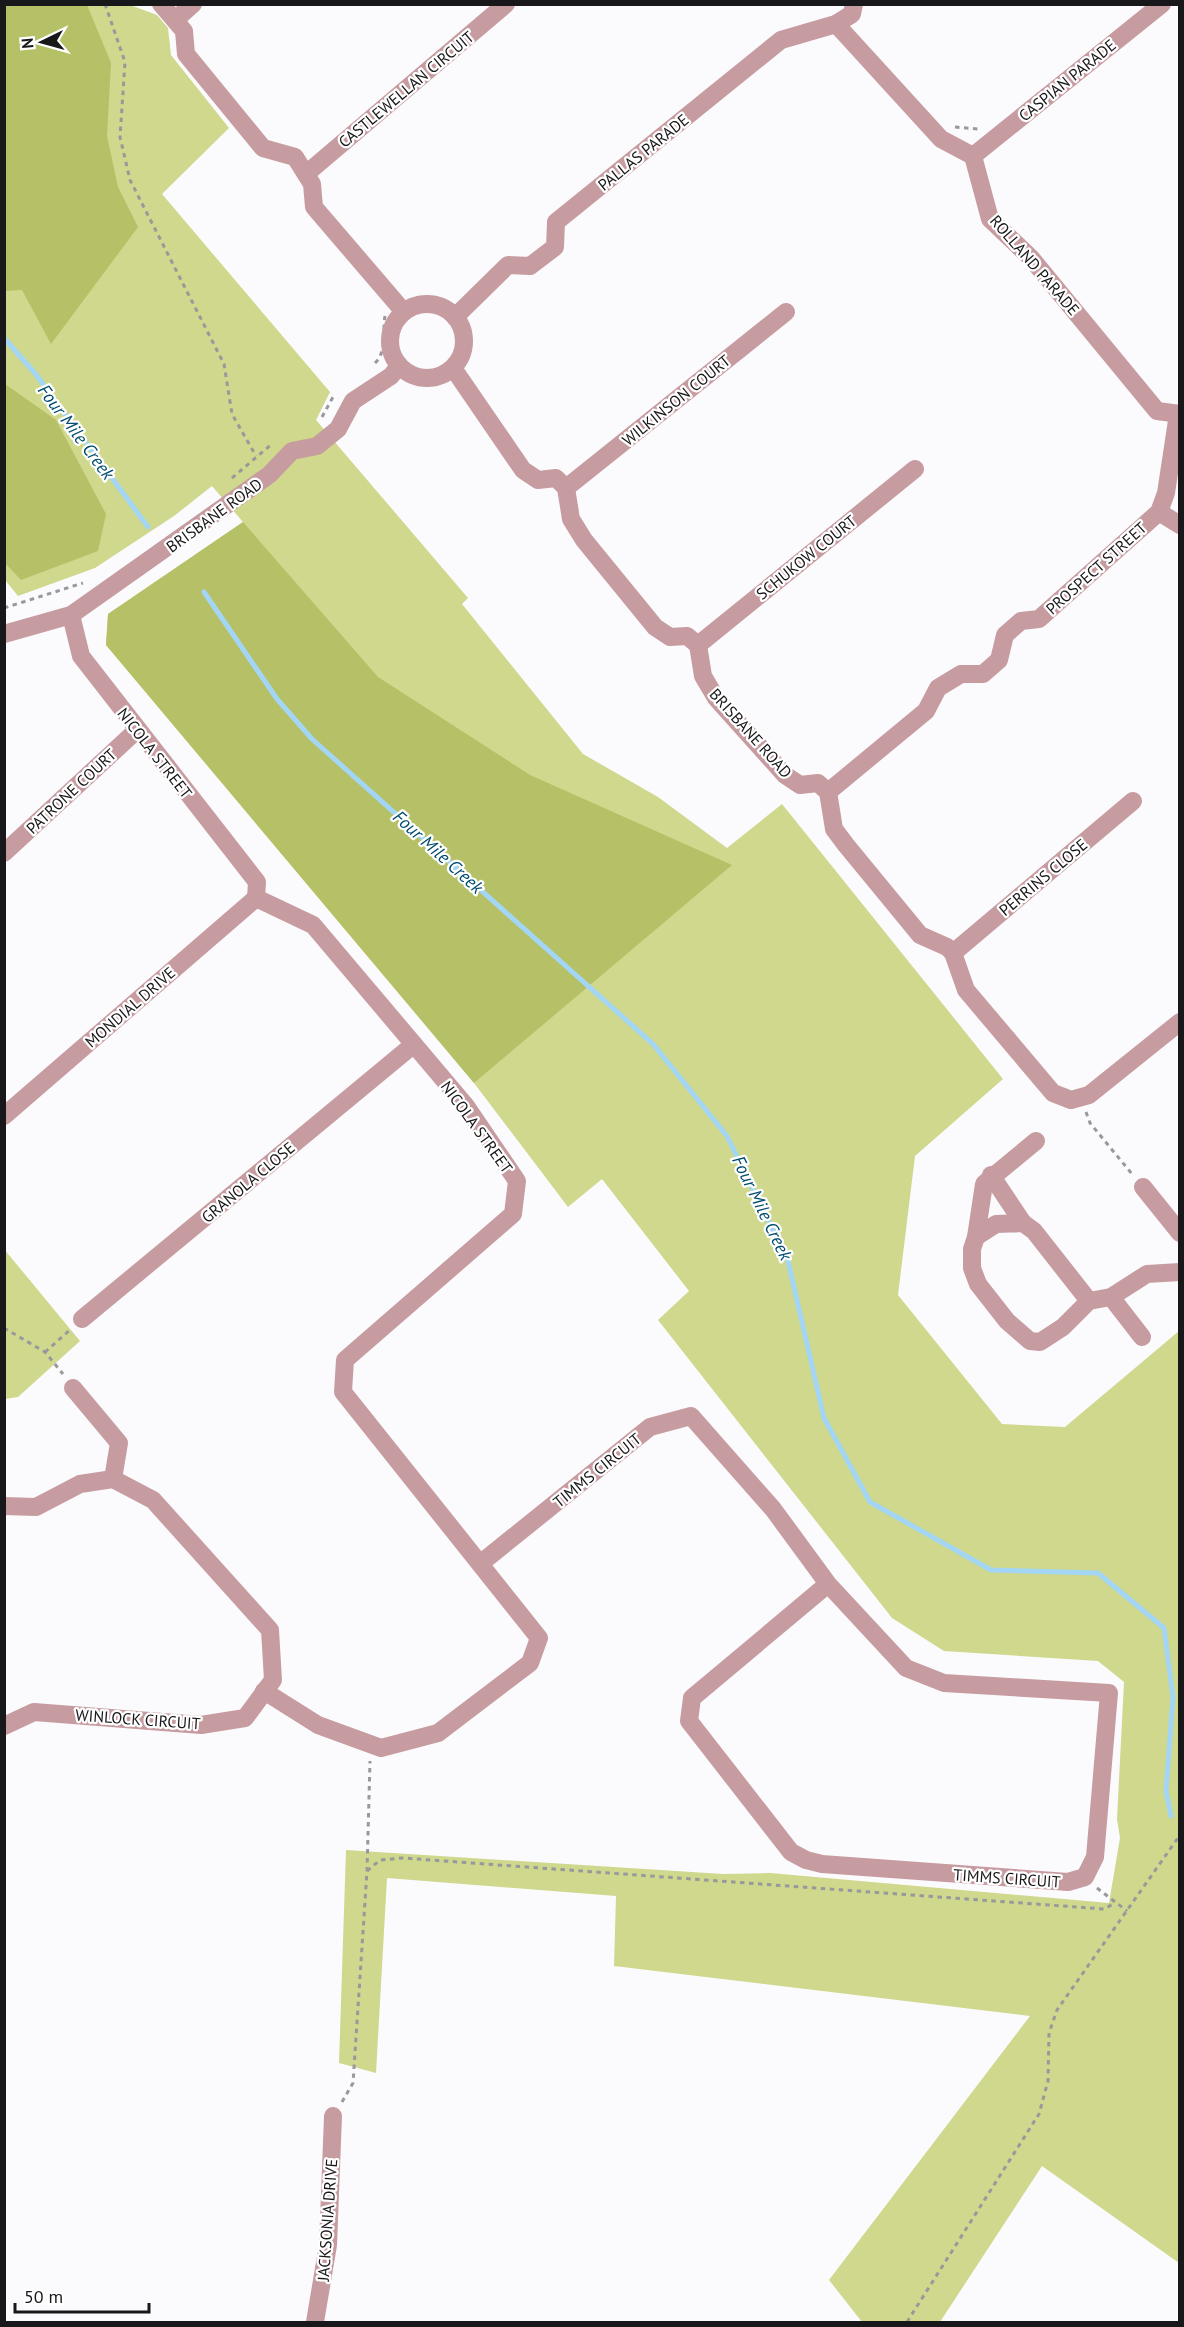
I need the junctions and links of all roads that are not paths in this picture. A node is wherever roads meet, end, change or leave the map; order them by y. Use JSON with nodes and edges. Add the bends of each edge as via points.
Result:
{"nodes":[{"id":1,"x":161,"y":4,"type":"edge"},
{"id":2,"x":193,"y":4,"type":"edge"},
{"id":3,"x":506,"y":4,"type":"edge"},
{"id":4,"x":854,"y":4,"type":"edge"},
{"id":5,"x":1162,"y":4,"type":"edge"},
{"id":6,"x":175,"y":20,"type":"junction"},
{"id":7,"x":836,"y":24,"type":"junction"},
{"id":8,"x":973,"y":156,"type":"junction"},
{"id":9,"x":306,"y":174,"type":"junction"},
{"id":10,"x":401,"y":308,"type":"junction"},
{"id":11,"x":786,"y":312,"type":"dead end"},
{"id":12,"x":455,"y":317,"type":"junction"},
{"id":13,"x":399,"y":366,"type":"junction"},
{"id":14,"x":453,"y":368,"type":"junction"},
{"id":15,"x":1179,"y":414,"type":"edge"},
{"id":16,"x":915,"y":469,"type":"dead end"},
{"id":17,"x":566,"y":488,"type":"junction"},
{"id":18,"x":1159,"y":512,"type":"junction"},
{"id":19,"x":1179,"y":525,"type":"edge"},
{"id":20,"x":71,"y":615,"type":"junction"},
{"id":21,"x":4,"y":634,"type":"edge"},
{"id":22,"x":698,"y":645,"type":"junction"},
{"id":23,"x":137,"y":730,"type":"junction"},
{"id":24,"x":828,"y":792,"type":"junction"},
{"id":25,"x":1133,"y":801,"type":"dead end"},
{"id":26,"x":4,"y":853,"type":"edge"},
{"id":27,"x":256,"y":898,"type":"junction"},
{"id":28,"x":953,"y":953,"type":"junction"},
{"id":29,"x":1179,"y":1022,"type":"edge"},
{"id":30,"x":413,"y":1045,"type":"junction"},
{"id":31,"x":4,"y":1116,"type":"edge"},
{"id":32,"x":1036,"y":1141,"type":"dead end"},
{"id":33,"x":991,"y":1175,"type":"junction"},
{"id":34,"x":1143,"y":1187,"type":"road end"},
{"id":35,"x":1023,"y":1222,"type":"junction"},
{"id":36,"x":1179,"y":1233,"type":"edge"},
{"id":37,"x":976,"y":1237,"type":"junction"},
{"id":38,"x":1179,"y":1272,"type":"edge"},
{"id":39,"x":1111,"y":1297,"type":"junction"},
{"id":40,"x":1089,"y":1301,"type":"junction"},
{"id":41,"x":82,"y":1319,"type":"road end"},
{"id":42,"x":1142,"y":1337,"type":"dead end"},
{"id":43,"x":73,"y":1388,"type":"road end"},
{"id":44,"x":113,"y":1479,"type":"junction"},
{"id":45,"x":4,"y":1506,"type":"edge"},
{"id":46,"x":481,"y":1563,"type":"junction"},
{"id":47,"x":828,"y":1584,"type":"junction"},
{"id":48,"x":264,"y":1691,"type":"junction"},
{"id":49,"x":4,"y":1726,"type":"edge"},
{"id":50,"x":333,"y":2116,"type":"road end"},
{"id":51,"x":315,"y":2322,"type":"edge"}],
"edges":[{"from":1,"to":6,"type":"street"},
{"from":2,"to":6,"type":"street"},
{"from":3,"to":9,"type":"street","name":"CASTLEWELLAN CIRCUIT"},
{"from":4,"to":7,"type":"street","via":[[852,14]]},
{"from":5,"to":8,"type":"street","name":"CASPIAN PARADE"},
{"from":6,"to":9,"type":"street","via":[[184,32],[186,54],[263,148],[295,157]]},
{"from":7,"to":8,"type":"street","via":[[941,139]]},
{"from":7,"to":12,"type":"street","name":"PALLAS PARADE","via":[[781,40],[556,222],[555,247],[530,267],[508,265]]},
{"from":8,"to":15,"type":"street","name":"ROLLAND PARADE","via":[[990,219],[1031,258],[1157,411]]},
{"from":9,"to":10,"type":"street","via":[[312,184],[314,207]]},
{"from":10,"to":12,"type":"street","via":[[436,305]]},
{"from":10,"to":13,"type":"street","via":[[390,344]]},
{"from":11,"to":17,"type":"street","name":"WILKINSON COURT"},
{"from":12,"to":14,"type":"street","via":[[464,337]]},
{"from":13,"to":14,"type":"street","via":[[420,378],[443,375]]},
{"from":13,"to":20,"type":"street","name":"BRISBANE ROAD","via":[[391,376],[353,401],[338,429],[317,446],[292,451],[269,475],[99,587]]},
{"from":14,"to":17,"type":"street","via":[[523,470],[538,480],[555,478]]},
{"from":15,"to":18,"type":"street","name":"PROSPECT STREET","via":[[1166,493]]},
{"from":16,"to":22,"type":"street","name":"SCHUKOW COURT"},
{"from":17,"to":22,"type":"street","via":[[571,519],[584,540],[655,627],[670,638],[687,636]]},
{"from":18,"to":19,"type":"street"},
{"from":18,"to":24,"type":"street","name":"PROSPECT STREET","via":[[1039,619],[1021,621],[1005,635],[999,660],[983,674],[961,674],[938,688],[926,711]]},
{"from":20,"to":21,"type":"street","name":"BRISBANE ROAD"},
{"from":20,"to":23,"type":"street","name":"NICOLA STREET","via":[[81,656]]},
{"from":22,"to":24,"type":"street","name":"BRISBANE ROAD","via":[[703,676],[716,698],[785,774],[800,785],[818,783]]},
{"from":23,"to":26,"type":"street","name":"PATRONE COURT"},
{"from":23,"to":27,"type":"street","name":"NICOLA STREET","via":[[257,882]]},
{"from":24,"to":28,"type":"street","via":[[834,829],[846,845],[920,935]]},
{"from":25,"to":28,"type":"street","name":"PERRINS CLOSE"},
{"from":27,"to":30,"type":"street","name":"NICOLA STREET","via":[[314,925]]},
{"from":27,"to":31,"type":"street","name":"MONDIAL DRIVE"},
{"from":28,"to":29,"type":"street","via":[[966,990],[1048,1088],[1064,1098],[1079,1099],[1096,1090]]},
{"from":30,"to":41,"type":"street","name":"GRANOLA CLOSE"},
{"from":30,"to":46,"type":"street","name":"NICOLA STREET","via":[[466,1106],[517,1181],[513,1214],[345,1360],[343,1392]]},
{"from":32,"to":33,"type":"street"},
{"from":33,"to":35,"type":"street"},
{"from":33,"to":37,"type":"street","via":[[980,1194]]},
{"from":34,"to":36,"type":"street"},
{"from":35,"to":37,"type":"street","via":[[996,1224]]},
{"from":35,"to":40,"type":"street"},
{"from":37,"to":40,"type":"street","via":[[972,1268],[978,1284],[1007,1321],[1030,1341],[1040,1342],[1063,1327]]},
{"from":38,"to":39,"type":"street","via":[[1147,1274]]},
{"from":39,"to":40,"type":"street"},
{"from":39,"to":42,"type":"street"},
{"from":43,"to":44,"type":"street","via":[[120,1443]]},
{"from":44,"to":45,"type":"street","via":[[80,1484],[36,1507]]},
{"from":44,"to":48,"type":"street","name":"WINLOCK CIRCUIT","via":[[153,1500],[270,1629],[273,1680]]},
{"from":46,"to":47,"type":"street","name":"TIMMS CIRCUIT","via":[[650,1427],[691,1416],[773,1509]]},
{"from":46,"to":48,"type":"street","name":"NICOLA STREET","via":[[539,1638],[530,1663],[438,1733],[381,1748],[318,1725]]},
{"from":47,"to":47,"type":"street","name":"TIMMS CIRCUIT","via":[[906,1668],[944,1683],[1108,1693],[1095,1857],[1085,1877],[1068,1882],[822,1864],[791,1852],[688,1721],[692,1698]]},
{"from":48,"to":49,"type":"street","name":"WINLOCK CIRCUIT","via":[[245,1718],[201,1725],[34,1712]]},
{"from":50,"to":51,"type":"street","name":"JACKSONIA DRIVE","via":[[328,2246]]}]}
